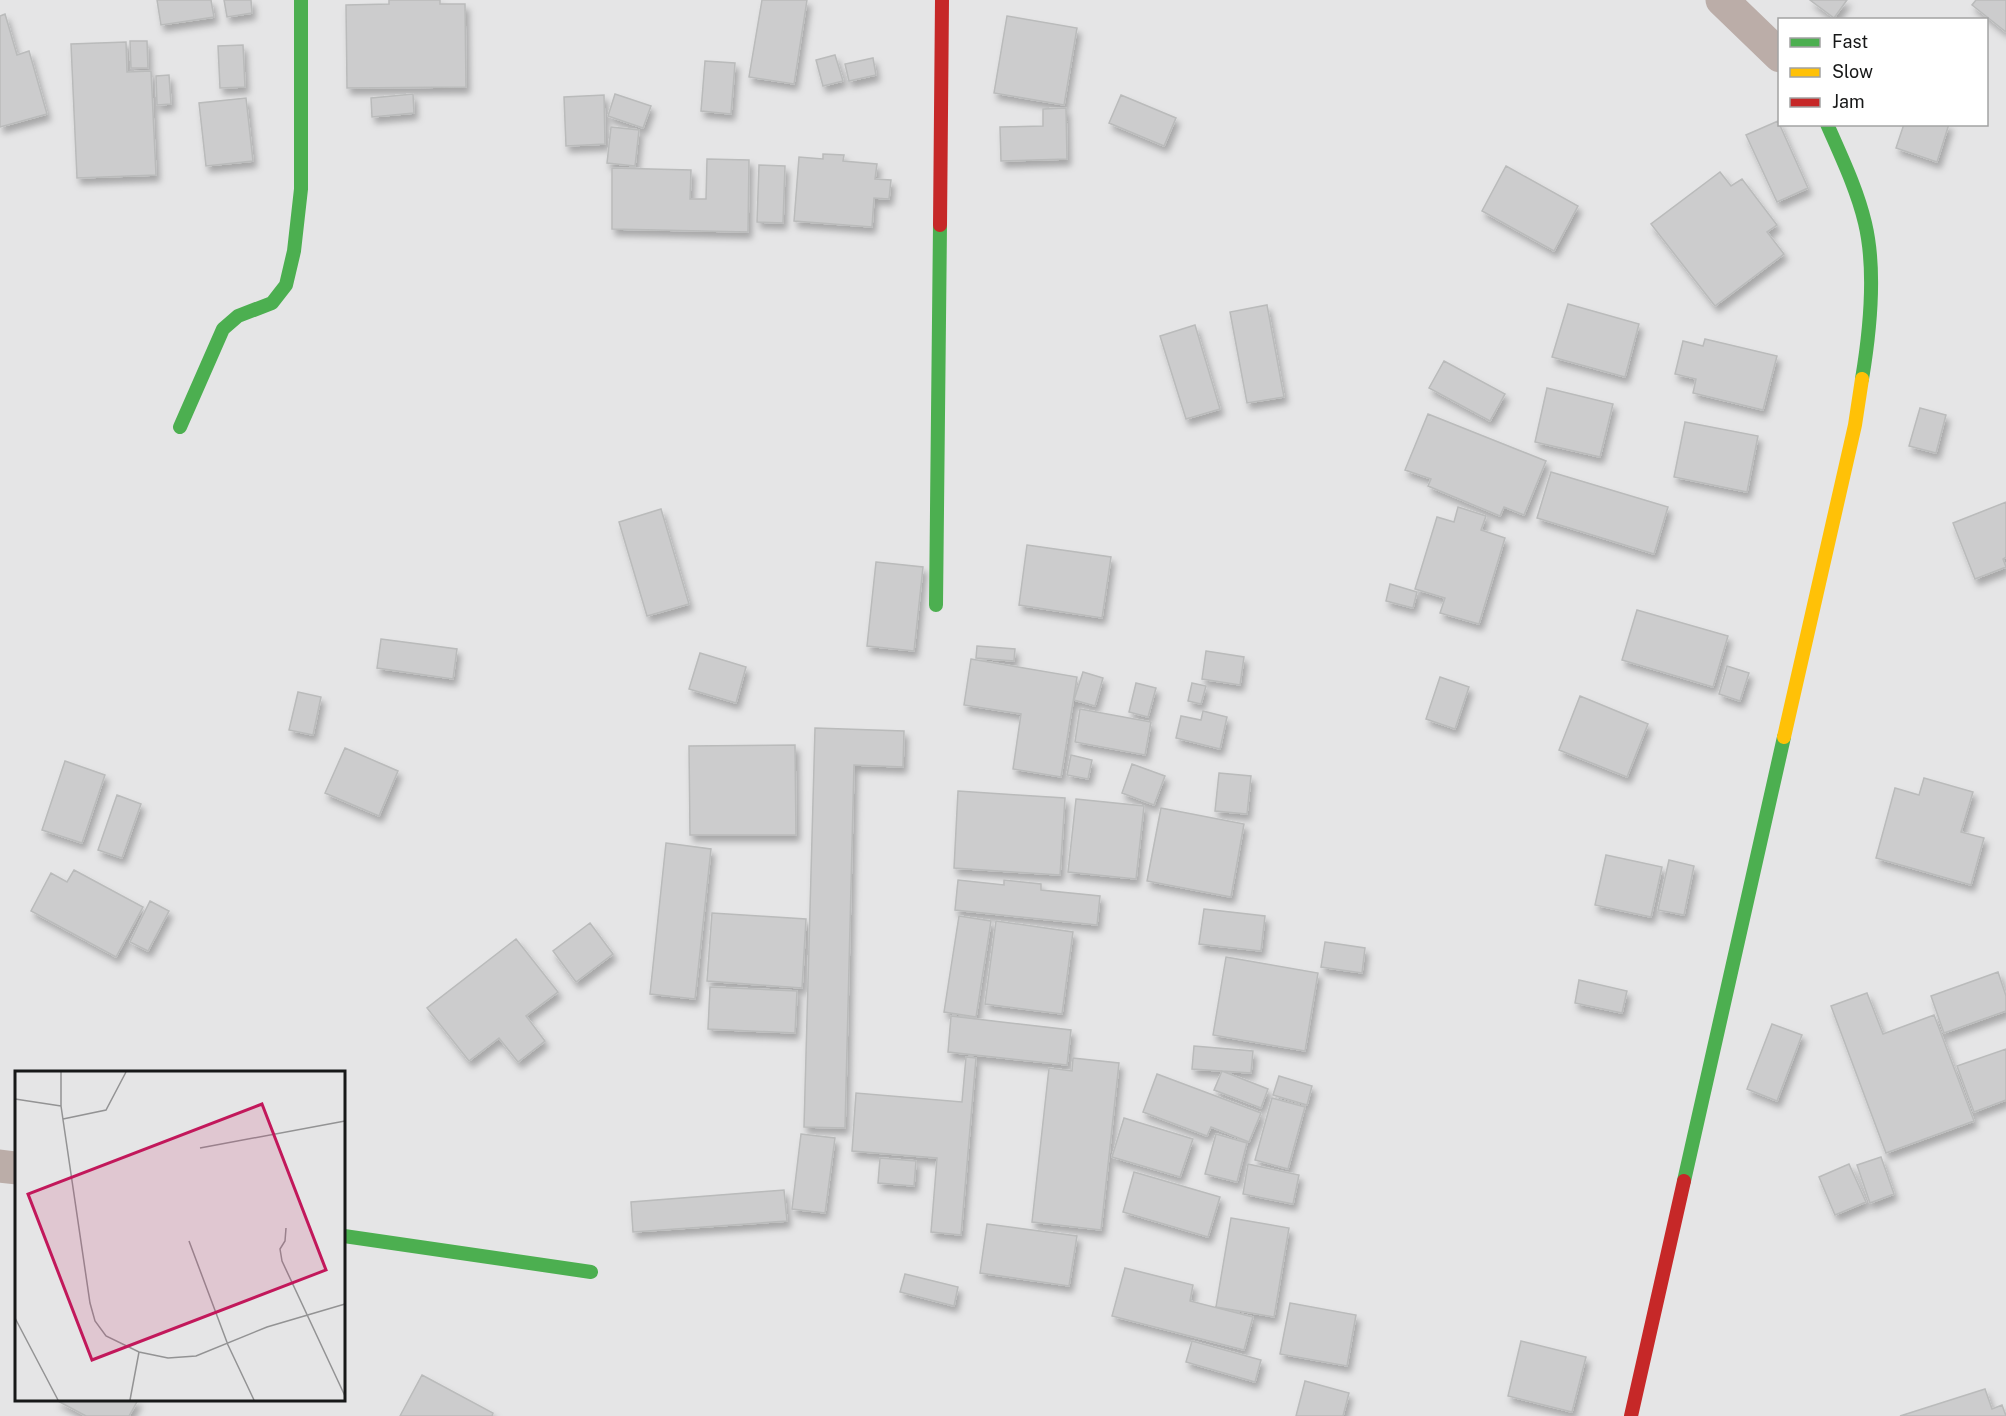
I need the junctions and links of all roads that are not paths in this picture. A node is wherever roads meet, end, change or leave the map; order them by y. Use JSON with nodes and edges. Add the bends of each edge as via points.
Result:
{"nodes":[{"id":1,"x":301,"y":0,"type":"edge"},
{"id":2,"x":942,"y":0,"type":"edge"},
{"id":3,"x":1722,"y":0,"type":"edge"},
{"id":4,"x":1778,"y":55,"type":"edge"},
{"id":5,"x":1828,"y":126,"type":"edge"},
{"id":6,"x":180,"y":427,"type":"dead end"},
{"id":7,"x":936,"y":605,"type":"dead end"},
{"id":8,"x":0,"y":1166,"type":"edge"},
{"id":9,"x":15,"y":1168,"type":"edge"},
{"id":10,"x":345,"y":1236,"type":"edge"},
{"id":11,"x":591,"y":1272,"type":"dead end"},
{"id":12,"x":1631,"y":1416,"type":"edge"}],
"edges":[{"from":1,"to":6,"type":"street","via":[[301,189],[286,285],[272,303],[238,316],[223,329]]},
{"from":2,"to":7,"type":"street"},
{"from":3,"to":4,"type":"street"},
{"from":5,"to":12,"type":"street","via":[[1865,223],[1872,275],[1863,374]]},
{"from":8,"to":9,"type":"street"},
{"from":10,"to":11,"type":"street"}]}
